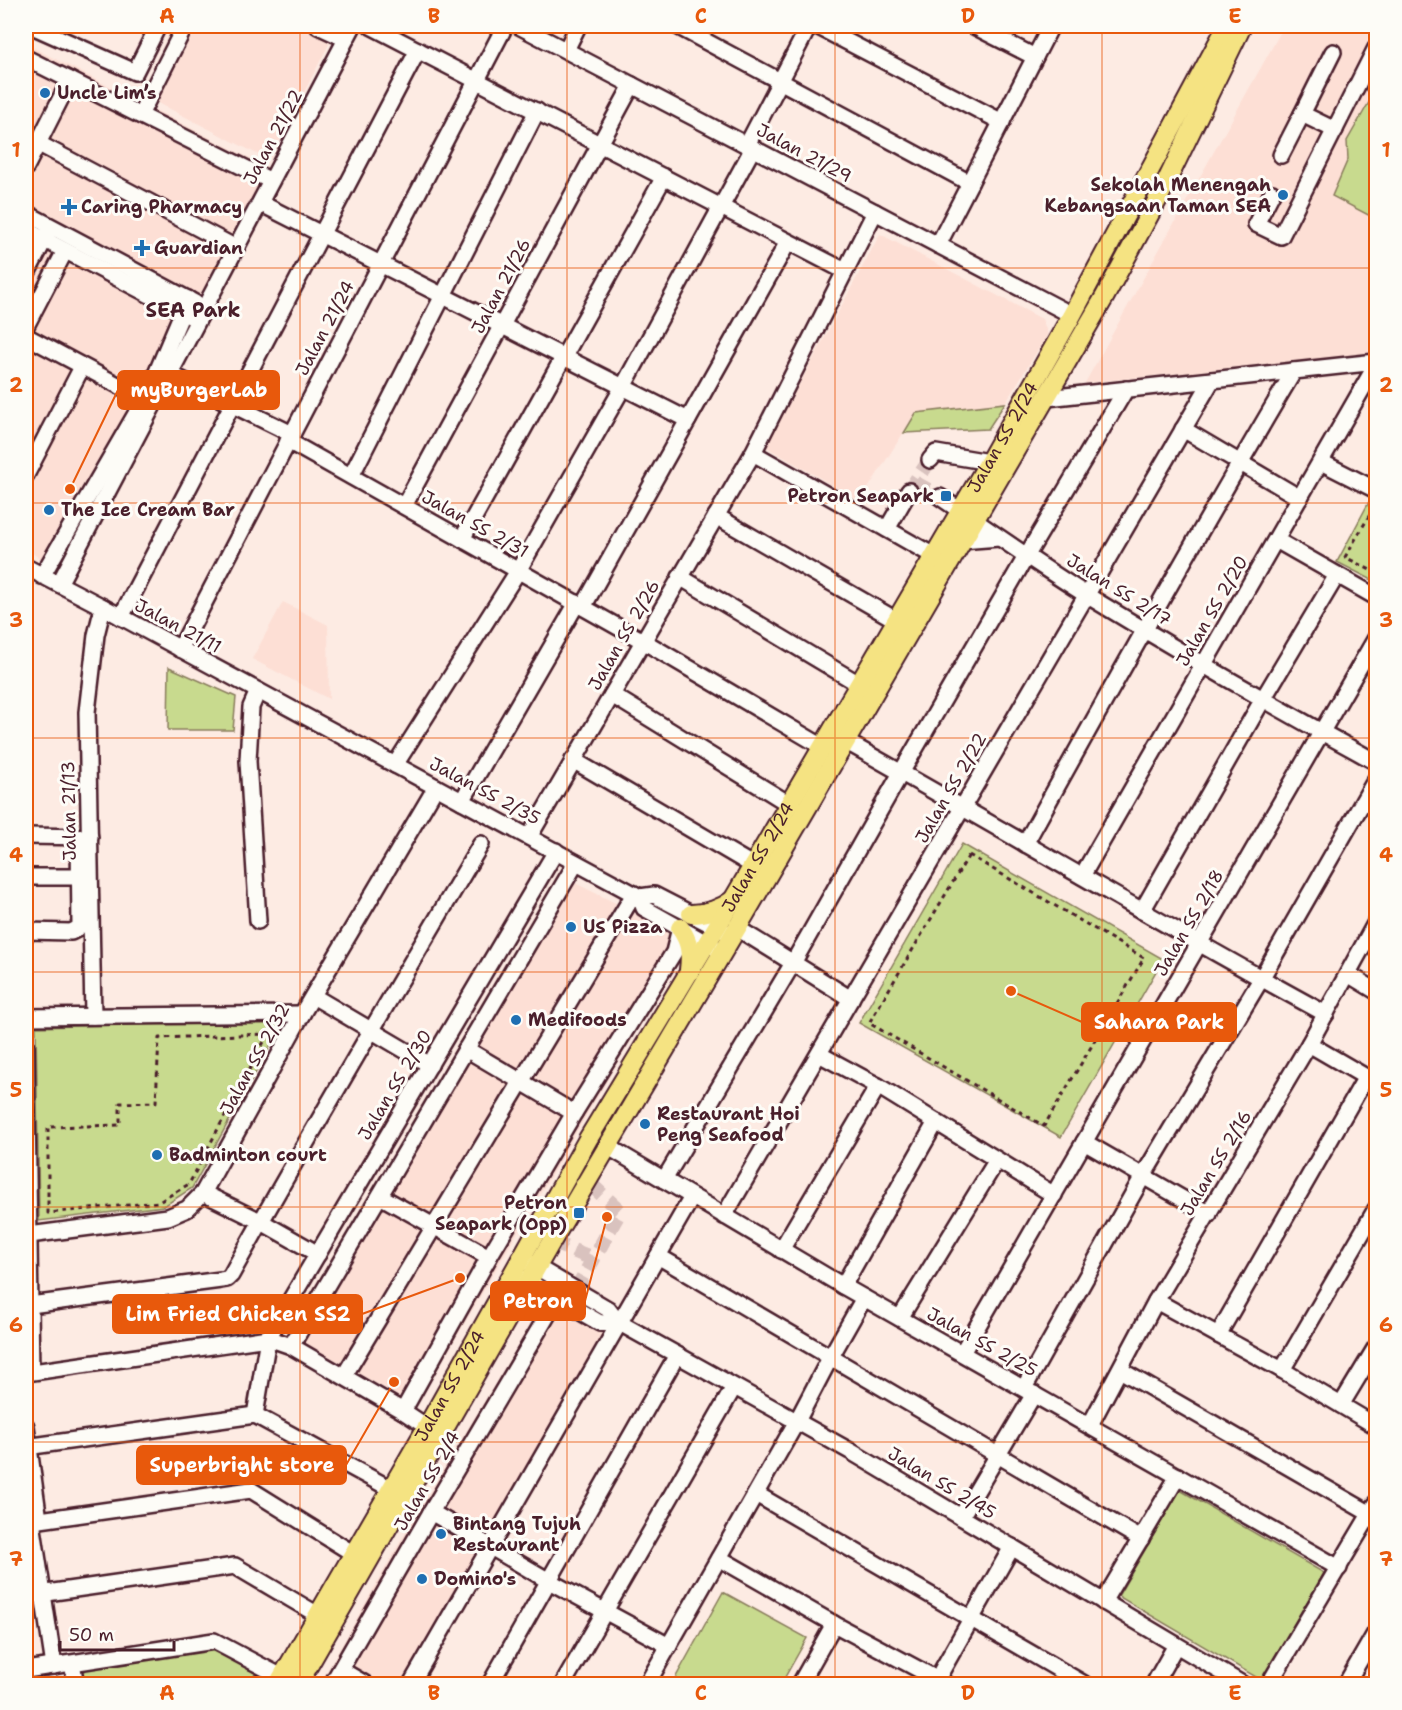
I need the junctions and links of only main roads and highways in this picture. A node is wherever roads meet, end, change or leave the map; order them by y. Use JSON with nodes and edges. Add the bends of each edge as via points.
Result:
{"nodes":[{"id":1,"x":1227,"y":26,"type":"edge"},
{"id":2,"x":1242,"y":26,"type":"edge"},
{"id":3,"x":1104,"y":298,"type":"junction"},
{"id":4,"x":1072,"y":315,"type":"junction"},
{"id":5,"x":967,"y":515,"type":"junction"},
{"id":6,"x":733,"y":900,"type":"junction"},
{"id":7,"x":728,"y":930,"type":"junction"},
{"id":8,"x":714,"y":947,"type":"junction"},
{"id":9,"x":689,"y":972,"type":"junction"},
{"id":10,"x":525,"y":1270,"type":"junction"},
{"id":11,"x":286,"y":1682,"type":"edge"}],
"edges":[{"from":1,"to":4,"type":"main road","name":"Jalan SS 2/24"},
{"from":2,"to":3,"type":"main road","name":"Jalan SS 2/24","via":[[1159,197]]},
{"from":3,"to":4,"type":"main road","via":[[1084,314]]},
{"from":3,"to":5,"type":"main road","name":"Jalan SS 2/24","via":[[1047,398]]},
{"from":4,"to":5,"type":"main road","name":"Jalan SS 2/24","via":[[989,462]]},
{"from":5,"to":6,"type":"main road","name":"Jalan SS 2/24","via":[[934,556]]},
{"from":5,"to":7,"type":"main road","name":"Jalan SS 2/24","via":[[961,541],[845,741]]},
{"from":6,"to":7,"type":"main road","name":"Jalan SS 2/24"},
{"from":6,"to":9,"type":"main road","via":[[686,921],[691,952]]},
{"from":7,"to":8,"type":"main road","name":"Jalan SS 2/24"},
{"from":8,"to":9,"type":"main road","name":"Jalan SS 2/24"},
{"from":8,"to":10,"type":"main road","name":"Jalan SS 2/24","via":[[607,1146]]},
{"from":9,"to":10,"type":"main road","name":"Jalan SS 2/24","via":[[588,1139]]},
{"from":10,"to":11,"type":"main road","name":"Jalan SS 2/24"},
{"from":10,"to":11,"type":"main road","name":"Jalan SS 2/24","via":[[391,1489],[318,1615]]}]}
